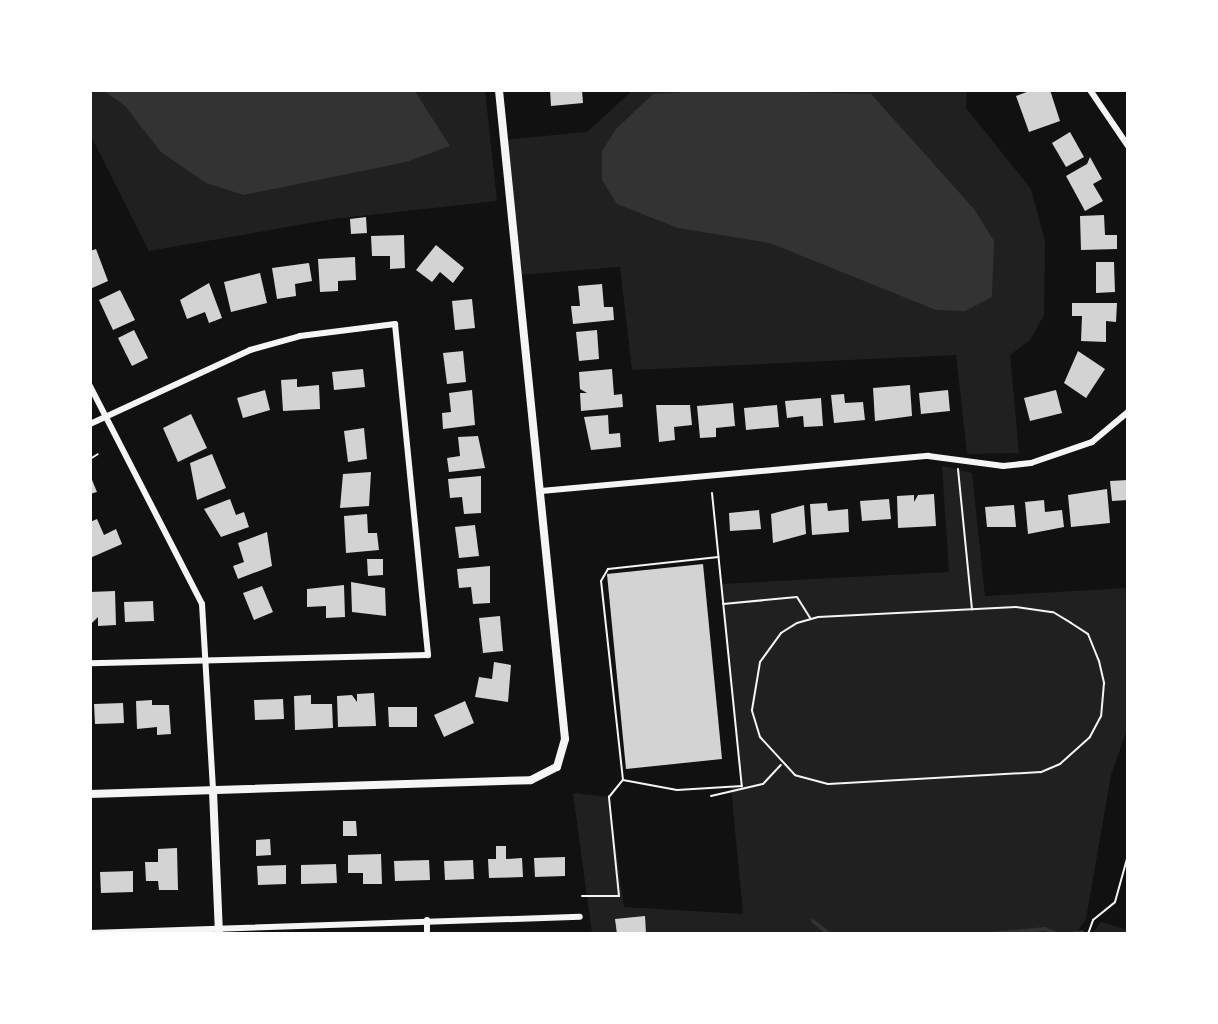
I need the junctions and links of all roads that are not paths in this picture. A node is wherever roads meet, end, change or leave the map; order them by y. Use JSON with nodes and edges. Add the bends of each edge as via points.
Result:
{"nodes":[{"id":1,"x":499,"y":90,"type":"edge"},
{"id":2,"x":1090,"y":90,"type":"edge"},
{"id":3,"x":1128,"y":146,"type":"edge"},
{"id":4,"x":90,"y":386,"type":"edge"},
{"id":5,"x":1128,"y":411,"type":"edge"},
{"id":6,"x":106,"y":416,"type":"junction"},
{"id":7,"x":90,"y":424,"type":"edge"},
{"id":8,"x":541,"y":491,"type":"junction"},
{"id":9,"x":209,"y":660,"type":"junction"},
{"id":10,"x":90,"y":663,"type":"edge"},
{"id":11,"x":213,"y":791,"type":"junction"},
{"id":12,"x":90,"y":794,"type":"edge"},
{"id":13,"x":580,"y":916,"type":"dead end"},
{"id":14,"x":427,"y":920,"type":"junction"},
{"id":15,"x":219,"y":930,"type":"edge"},
{"id":16,"x":90,"y":933,"type":"edge"},
{"id":17,"x":427,"y":934,"type":"edge"}],
"edges":[{"from":1,"to":8,"type":"street"},
{"from":2,"to":3,"type":"street"},
{"from":4,"to":6,"type":"street"},
{"from":5,"to":8,"type":"street","via":[[1068,455],[1003,466],[928,456]]},
{"from":6,"to":7,"type":"street"},
{"from":6,"to":9,"type":"street","via":[[202,604]]},
{"from":6,"to":9,"type":"street","via":[[250,350],[300,336],[394,324],[428,655]]},
{"from":8,"to":11,"type":"street","via":[[565,739],[557,768],[531,780]]},
{"from":9,"to":10,"type":"street"},
{"from":9,"to":11,"type":"street"},
{"from":11,"to":12,"type":"street"},
{"from":11,"to":15,"type":"street"},
{"from":13,"to":14,"type":"street"},
{"from":14,"to":15,"type":"street"},
{"from":14,"to":17,"type":"street"},
{"from":15,"to":16,"type":"street"}]}
